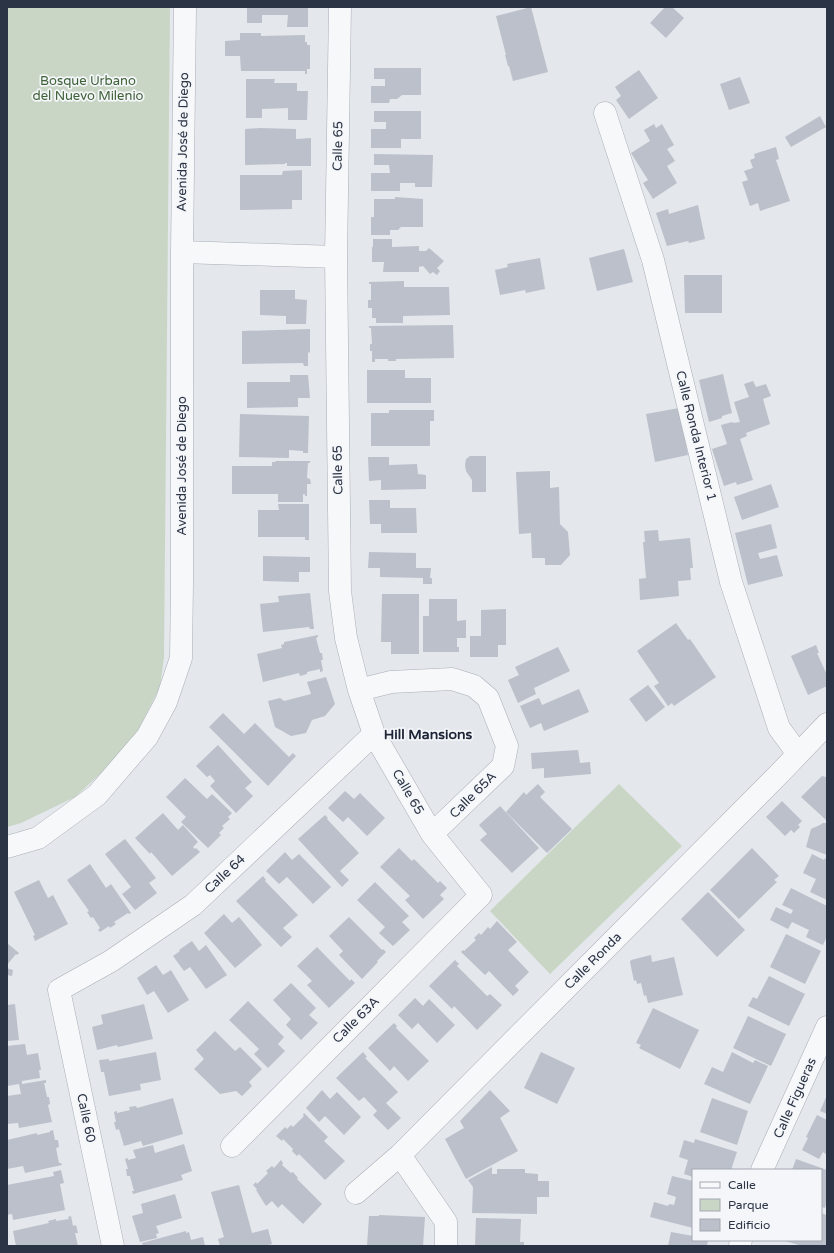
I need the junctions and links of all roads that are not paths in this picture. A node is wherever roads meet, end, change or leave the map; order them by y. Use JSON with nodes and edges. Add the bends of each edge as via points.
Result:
{"nodes":[{"id":1,"x":185,"y":7,"type":"edge"},
{"id":2,"x":340,"y":7,"type":"edge"},
{"id":3,"x":605,"y":113,"type":"dead end"},
{"id":4,"x":182,"y":252,"type":"junction"},
{"id":5,"x":336,"y":257,"type":"junction"},
{"id":6,"x":359,"y":690,"type":"junction"},
{"id":7,"x":827,"y":724,"type":"edge"},
{"id":8,"x":374,"y":734,"type":"junction"},
{"id":9,"x":798,"y":754,"type":"junction"},
{"id":10,"x":432,"y":834,"type":"junction"},
{"id":11,"x":7,"y":847,"type":"edge"},
{"id":12,"x":481,"y":895,"type":"joint"},
{"id":13,"x":58,"y":990,"type":"joint"},
{"id":14,"x":827,"y":1027,"type":"edge"},
{"id":15,"x":232,"y":1146,"type":"dead end"},
{"id":16,"x":400,"y":1155,"type":"junction"},
{"id":17,"x":762,"y":1169,"type":"edge"},
{"id":18,"x":356,"y":1193,"type":"dead end"},
{"id":19,"x":113,"y":1246,"type":"edge"},
{"id":20,"x":446,"y":1246,"type":"edge"}],
"edges":[{"from":1,"to":4,"type":"street","name":"Avenida José de Diego"},
{"from":2,"to":5,"type":"street","name":"Calle 65"},
{"from":3,"to":9,"type":"street","name":"Calle Ronda Interior 1","via":[[653,260],[731,582],[779,728]]},
{"from":4,"to":5,"type":"street"},
{"from":4,"to":11,"type":"street","name":"Avenida José de Diego","via":[[181,658],[166,702],[147,737],[97,795],[38,838]]},
{"from":5,"to":6,"type":"street","name":"Calle 65","via":[[340,591],[346,638]]},
{"from":6,"to":8,"type":"street","name":"Calle 65"},
{"from":6,"to":10,"type":"street","name":"Calle 65A","via":[[391,682],[452,679],[474,686],[488,698],[507,746],[503,766]]},
{"from":7,"to":9,"type":"street","name":"Calle Ronda"},
{"from":8,"to":10,"type":"street","name":"Calle 65"},
{"from":8,"to":13,"type":"street","name":"Calle 64","via":[[192,905],[111,961]]},
{"from":9,"to":16,"type":"street","name":"Calle Ronda"},
{"from":10,"to":12,"type":"street","name":"Calle 65"},
{"from":12,"to":15,"type":"street","name":"Calle 63A"},
{"from":13,"to":19,"type":"street","name":"Calle 60"},
{"from":14,"to":17,"type":"street","name":"Calle Figueras"},
{"from":16,"to":18,"type":"street","name":"Calle Ronda"},
{"from":16,"to":20,"type":"street","via":[[446,1222]]}]}
